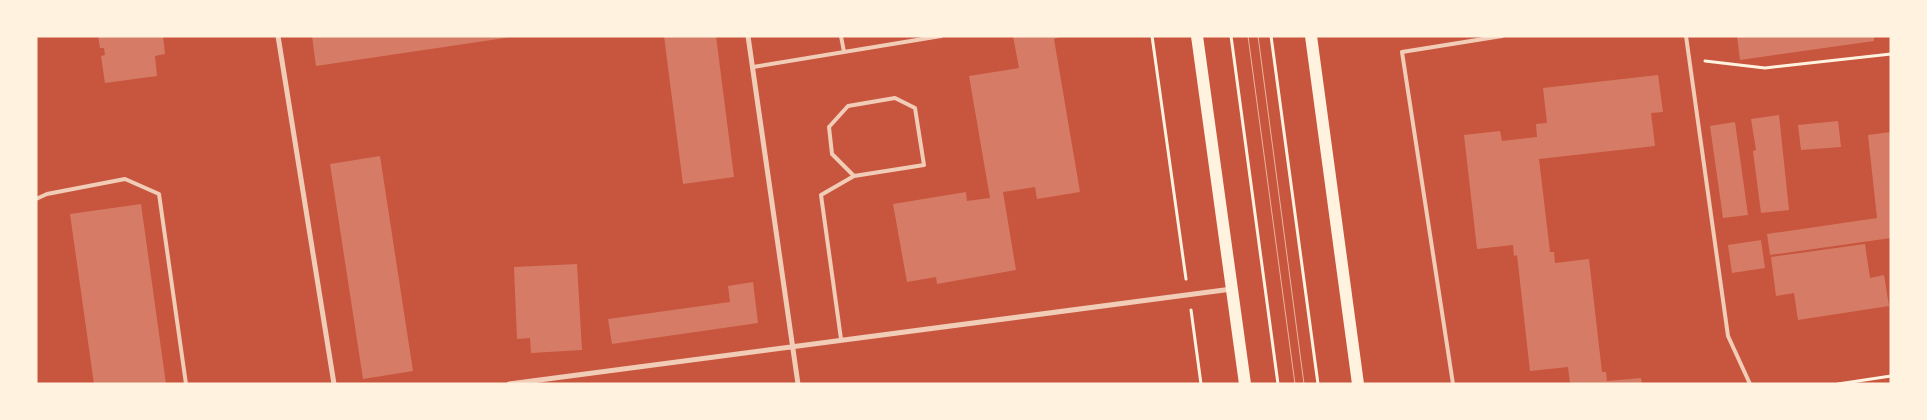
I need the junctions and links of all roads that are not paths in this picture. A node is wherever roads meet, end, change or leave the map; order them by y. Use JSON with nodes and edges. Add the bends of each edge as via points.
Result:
{"nodes":[{"id":1,"x":278,"y":36,"type":"edge"},
{"id":2,"x":748,"y":36,"type":"edge"},
{"id":3,"x":841,"y":36,"type":"edge"},
{"id":4,"x":940,"y":36,"type":"edge"},
{"id":5,"x":1197,"y":36,"type":"edge"},
{"id":6,"x":1311,"y":36,"type":"edge"},
{"id":7,"x":1502,"y":36,"type":"edge"},
{"id":8,"x":1686,"y":36,"type":"edge"},
{"id":9,"x":844,"y":52,"type":"junction"},
{"id":10,"x":752,"y":67,"type":"junction"},
{"id":11,"x":854,"y":176,"type":"junction"},
{"id":12,"x":36,"y":199,"type":"edge"},
{"id":13,"x":1232,"y":289,"type":"junction"},
{"id":14,"x":841,"y":339,"type":"junction"},
{"id":15,"x":793,"y":346,"type":"junction"},
{"id":16,"x":186,"y":384,"type":"edge"},
{"id":17,"x":334,"y":384,"type":"edge"},
{"id":18,"x":509,"y":384,"type":"edge"},
{"id":19,"x":798,"y":384,"type":"edge"},
{"id":20,"x":1245,"y":384,"type":"edge"},
{"id":21,"x":1358,"y":384,"type":"edge"},
{"id":22,"x":1453,"y":384,"type":"edge"},
{"id":23,"x":1750,"y":384,"type":"edge"}],
"edges":[{"from":1,"to":17,"type":"street"},
{"from":2,"to":10,"type":"street"},
{"from":3,"to":9,"type":"lane"},
{"from":4,"to":9,"type":"lane"},
{"from":5,"to":13,"type":"main road"},
{"from":6,"to":21,"type":"main road"},
{"from":7,"to":22,"type":"lane","via":[[1402,52]]},
{"from":8,"to":23,"type":"lane","via":[[1728,336]]},
{"from":9,"to":10,"type":"lane"},
{"from":10,"to":15,"type":"street"},
{"from":11,"to":11,"type":"lane","via":[[924,165],[915,108],[895,98],[848,106],[829,127],[832,154]]},
{"from":11,"to":14,"type":"lane","via":[[821,195]]},
{"from":12,"to":16,"type":"lane","via":[[125,179],[159,194]]},
{"from":13,"to":14,"type":"street"},
{"from":13,"to":20,"type":"main road"},
{"from":14,"to":15,"type":"street"},
{"from":15,"to":18,"type":"street"},
{"from":15,"to":19,"type":"street"}]}
